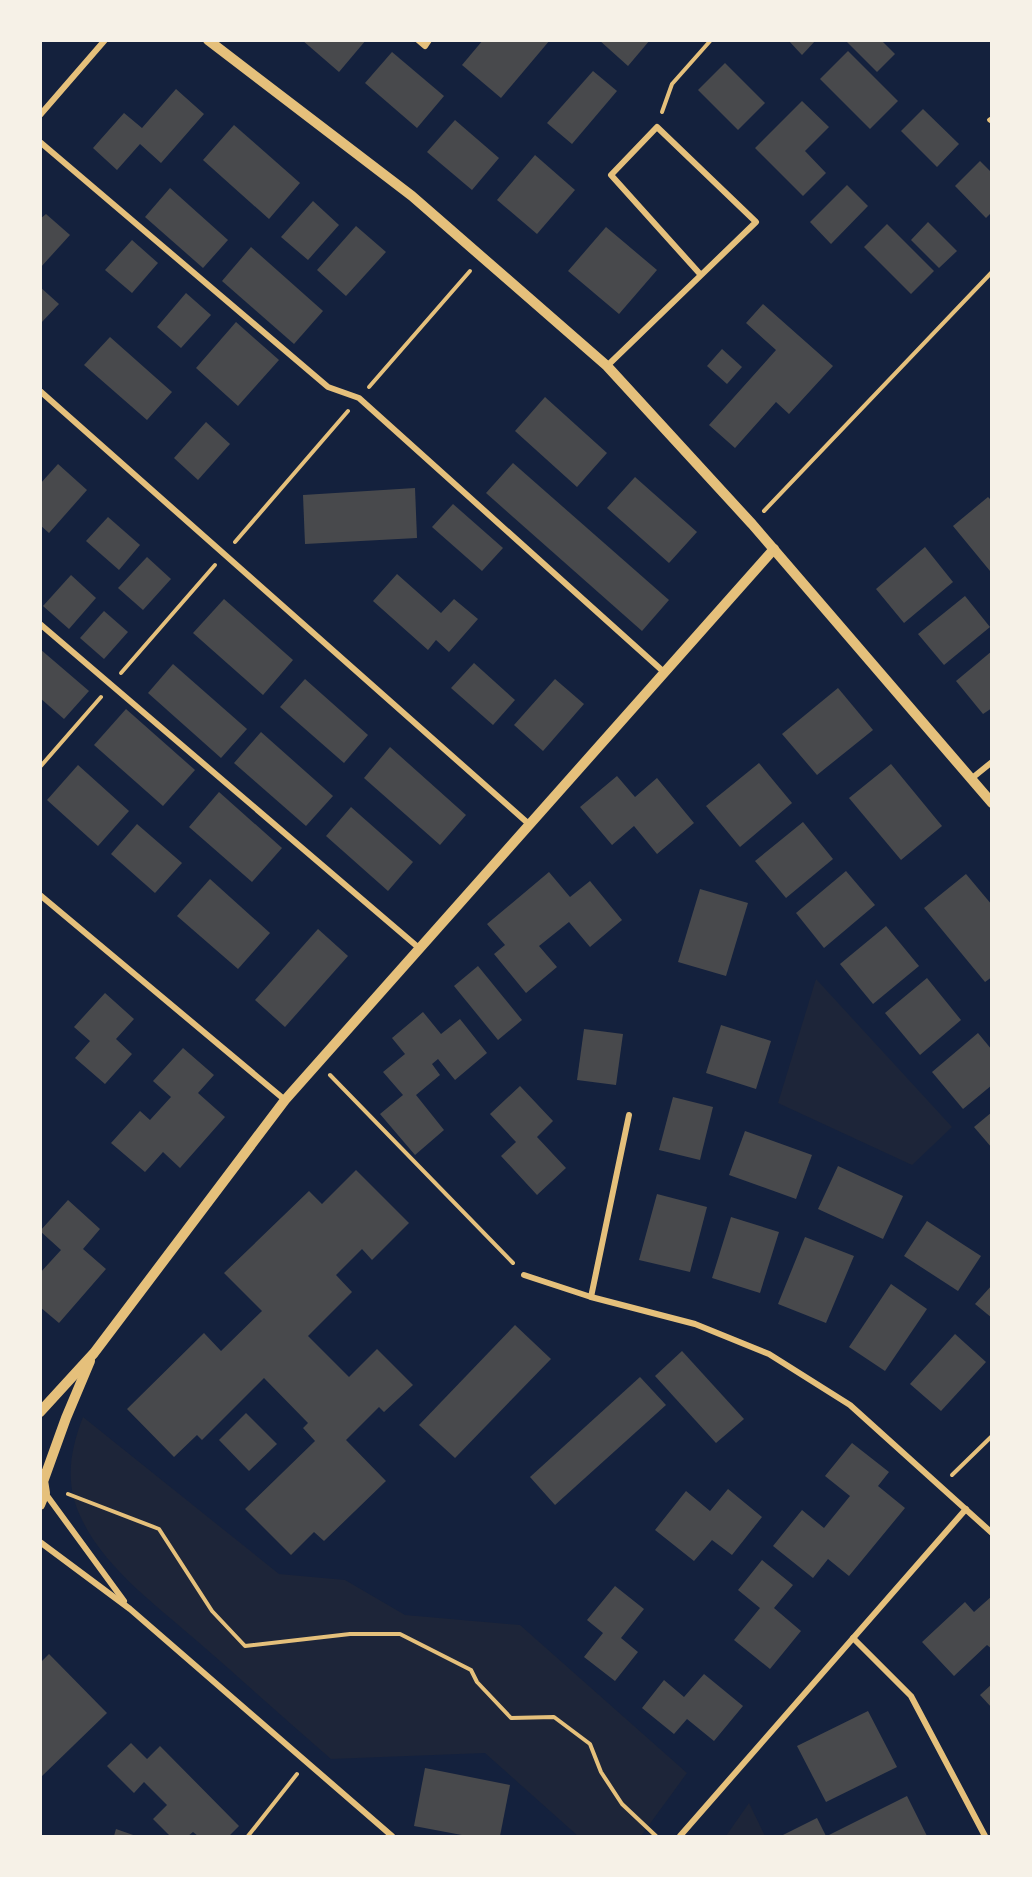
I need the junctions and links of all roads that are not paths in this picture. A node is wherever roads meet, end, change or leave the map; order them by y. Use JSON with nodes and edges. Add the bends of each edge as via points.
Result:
{"nodes":[{"id":1,"x":105,"y":40,"type":"edge"},
{"id":2,"x":208,"y":40,"type":"edge"},
{"id":3,"x":418,"y":40,"type":"edge"},
{"id":4,"x":429,"y":40,"type":"edge"},
{"id":5,"x":40,"y":115,"type":"edge"},
{"id":6,"x":40,"y":142,"type":"edge"},
{"id":7,"x":700,"y":274,"type":"junction"},
{"id":8,"x":607,"y":366,"type":"junction"},
{"id":9,"x":40,"y":391,"type":"edge"},
{"id":10,"x":774,"y":549,"type":"junction"},
{"id":11,"x":40,"y":624,"type":"edge"},
{"id":12,"x":664,"y":673,"type":"junction"},
{"id":13,"x":992,"y":762,"type":"edge"},
{"id":14,"x":971,"y":779,"type":"junction"},
{"id":15,"x":992,"y":803,"type":"edge"},
{"id":16,"x":530,"y":825,"type":"junction"},
{"id":17,"x":40,"y":895,"type":"edge"},
{"id":18,"x":420,"y":948,"type":"junction"},
{"id":19,"x":285,"y":1100,"type":"junction"},
{"id":20,"x":629,"y":1115,"type":"dead end"},
{"id":21,"x":524,"y":1275,"type":"road end"},
{"id":22,"x":591,"y":1297,"type":"junction"},
{"id":23,"x":94,"y":1353,"type":"junction"},
{"id":24,"x":40,"y":1412,"type":"edge"},
{"id":25,"x":42,"y":1474,"type":"edge"},
{"id":26,"x":45,"y":1493,"type":"junction"},
{"id":27,"x":40,"y":1505,"type":"edge"},
{"id":28,"x":966,"y":1509,"type":"junction"},
{"id":29,"x":992,"y":1533,"type":"edge"},
{"id":30,"x":40,"y":1542,"type":"edge"},
{"id":31,"x":130,"y":1609,"type":"junction"},
{"id":32,"x":853,"y":1638,"type":"junction"},
{"id":33,"x":392,"y":1836,"type":"edge"},
{"id":34,"x":680,"y":1836,"type":"edge"},
{"id":35,"x":985,"y":1836,"type":"edge"}],
"edges":[{"from":1,"to":5,"type":"street"},
{"from":2,"to":8,"type":"street","via":[[412,196]]},
{"from":3,"to":4,"type":"street","via":[[425,46]]},
{"from":6,"to":12,"type":"street","via":[[328,387],[359,398]]},
{"from":7,"to":7,"type":"street","via":[[612,175],[657,127],[756,222]]},
{"from":7,"to":8,"type":"street"},
{"from":8,"to":10,"type":"street"},
{"from":9,"to":16,"type":"street"},
{"from":10,"to":12,"type":"street"},
{"from":10,"to":14,"type":"street"},
{"from":11,"to":18,"type":"street"},
{"from":12,"to":16,"type":"street"},
{"from":13,"to":14,"type":"street"},
{"from":14,"to":15,"type":"street"},
{"from":16,"to":18,"type":"street"},
{"from":17,"to":19,"type":"street"},
{"from":18,"to":19,"type":"street"},
{"from":19,"to":23,"type":"street"},
{"from":20,"to":22,"type":"street"},
{"from":21,"to":22,"type":"street"},
{"from":22,"to":28,"type":"street","via":[[695,1324],[769,1353],[850,1405]]},
{"from":23,"to":24,"type":"street"},
{"from":23,"to":25,"type":"street"},
{"from":25,"to":26,"type":"street"},
{"from":26,"to":27,"type":"street"},
{"from":26,"to":31,"type":"street"},
{"from":28,"to":29,"type":"street"},
{"from":28,"to":32,"type":"street"},
{"from":30,"to":31,"type":"street"},
{"from":31,"to":33,"type":"street"},
{"from":32,"to":34,"type":"street"},
{"from":32,"to":35,"type":"street","via":[[911,1696]]}]}
